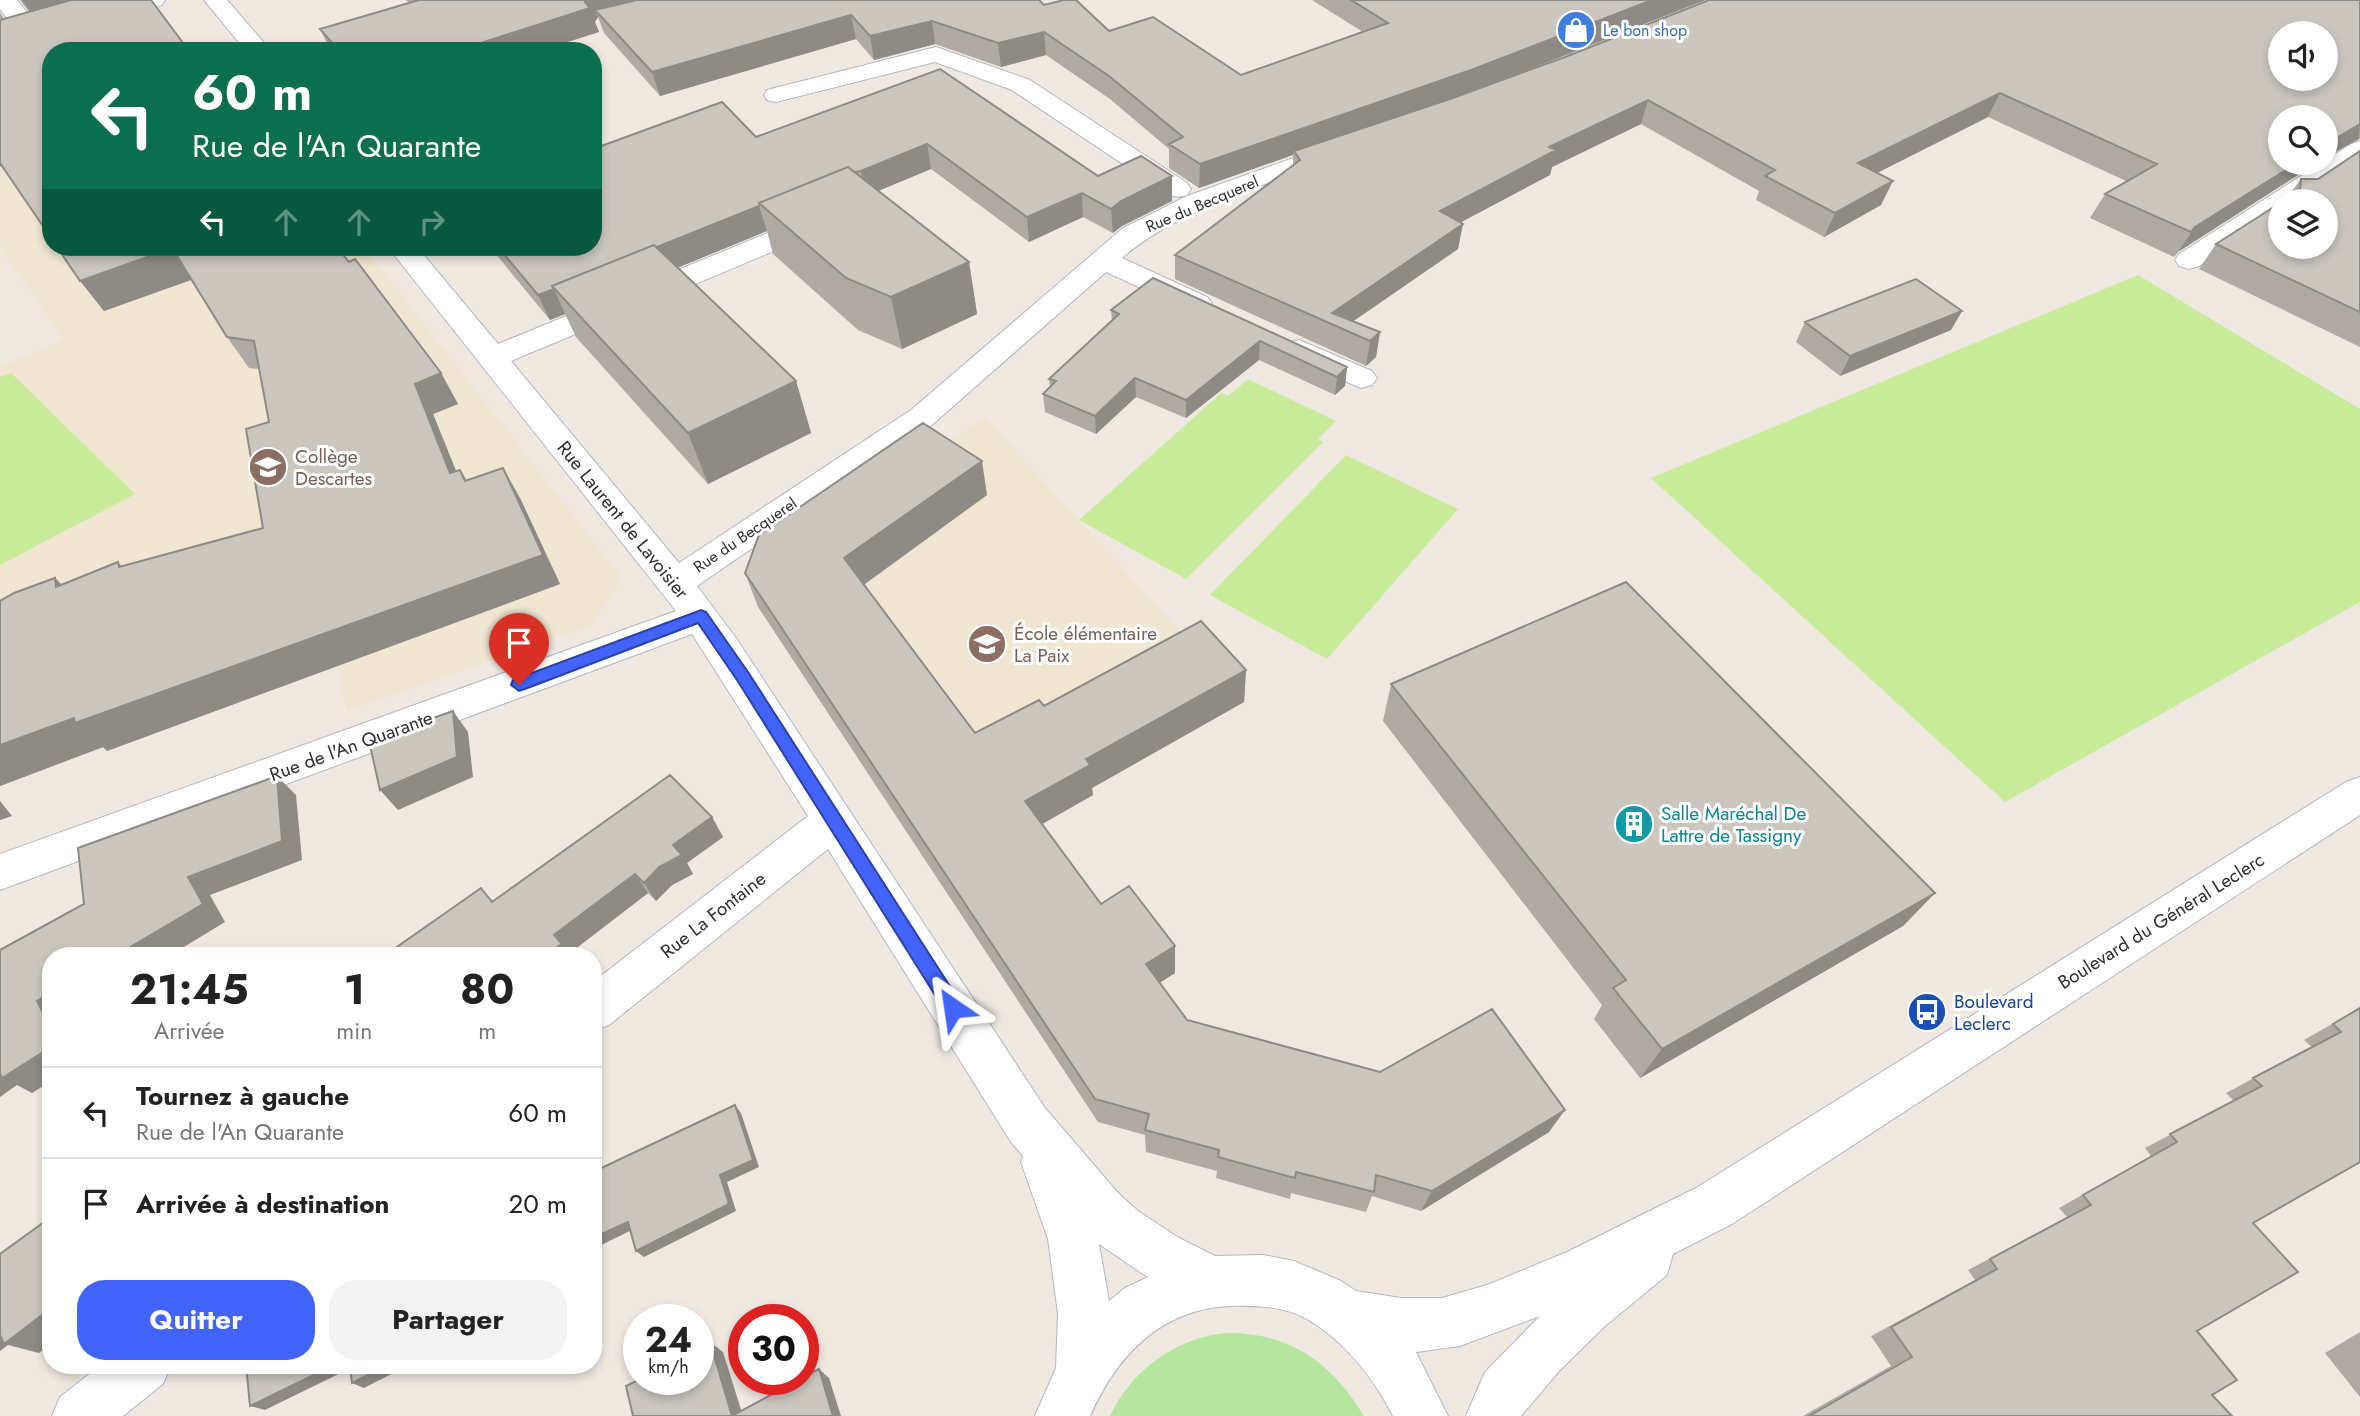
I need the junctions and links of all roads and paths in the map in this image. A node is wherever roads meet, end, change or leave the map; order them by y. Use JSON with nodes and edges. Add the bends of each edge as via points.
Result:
{"nodes":[{"id":1,"x":5,"y":0,"type":"edge"},
{"id":2,"x":155,"y":0,"type":"edge"},
{"id":3,"x":215,"y":0,"type":"edge"},
{"id":4,"x":33,"y":37,"type":"junction"},
{"id":5,"x":251,"y":42,"type":"edge"},
{"id":6,"x":0,"y":46,"type":"edge"},
{"id":7,"x":776,"y":95,"type":"dead end"},
{"id":8,"x":1368,"y":139,"type":"edge"},
{"id":9,"x":2360,"y":149,"type":"edge"},
{"id":10,"x":1197,"y":202,"type":"junction"},
{"id":11,"x":848,"y":210,"type":"edge"},
{"id":12,"x":409,"y":256,"type":"edge"},
{"id":13,"x":1103,"y":260,"type":"junction"},
{"id":14,"x":2189,"y":261,"type":"edge"},
{"id":15,"x":1222,"y":314,"type":"edge"},
{"id":16,"x":1272,"y":337,"type":"edge"},
{"id":17,"x":492,"y":358,"type":"junction"},
{"id":18,"x":1361,"y":378,"type":"dead end"},
{"id":19,"x":675,"y":583,"type":"junction"},
{"id":20,"x":701,"y":616,"type":"junction"},
{"id":21,"x":2360,"y":794,"type":"edge"},
{"id":22,"x":834,"y":820,"type":"junction"},
{"id":23,"x":0,"y":872,"type":"edge"},
{"id":24,"x":602,"y":1003,"type":"edge"},
{"id":25,"x":1028,"y":1125,"type":"junction"},
{"id":26,"x":1714,"y":1206,"type":"junction"},
{"id":27,"x":1210,"y":1280,"type":"junction"},
{"id":28,"x":1347,"y":1315,"type":"junction"},
{"id":29,"x":133,"y":1374,"type":"edge"},
{"id":30,"x":1073,"y":1393,"type":"edge"},
{"id":31,"x":79,"y":1416,"type":"edge"},
{"id":32,"x":1421,"y":1416,"type":"edge"},
{"id":33,"x":1493,"y":1416,"type":"edge"}],
"edges":[{"from":1,"to":4,"type":"street"},
{"from":2,"to":4,"type":"street"},
{"from":3,"to":5,"type":"street"},
{"from":4,"to":6,"type":"street"},
{"from":7,"to":10,"type":"street","via":[[936,54],[1021,85]]},
{"from":8,"to":10,"type":"street","name":"Rue du Becquerel"},
{"from":9,"to":14,"type":"street"},
{"from":10,"to":13,"type":"street","name":"Rue du Becquerel","via":[[1133,234]]},
{"from":11,"to":17,"type":"street"},
{"from":12,"to":17,"type":"street","name":"Rue Laurent de Lavoisier"},
{"from":13,"to":15,"type":"street"},
{"from":13,"to":19,"type":"street","name":"Rue du Becquerel","via":[[922,417]]},
{"from":16,"to":18,"type":"street"},
{"from":17,"to":19,"type":"street","name":"Rue Laurent de Lavoisier"},
{"from":19,"to":20,"type":"street","name":"Rue Laurent de Lavoisier"},
{"from":20,"to":22,"type":"street","name":"Rue Laurent de Lavoisier"},
{"from":20,"to":23,"type":"street","name":"Rue de l'An Quarante"},
{"from":21,"to":26,"type":"street","name":"Boulevard du Général Leclerc"},
{"from":22,"to":24,"type":"street","name":"Rue La Fontaine"},
{"from":22,"to":25,"type":"street","name":"Rue Laurent de Lavoisier"},
{"from":25,"to":27,"type":"street","name":"Rue Laurent de Lavoisier","via":[[1120,1229]]},
{"from":25,"to":30,"type":"street","name":"Rue Laurent de Lavoisier","via":[[1054,1183],[1082,1275],[1086,1310]]},
{"from":26,"to":28,"type":"street","name":"Boulevard du Général Leclerc","via":[[1608,1261],[1461,1320],[1406,1326]]},
{"from":26,"to":33,"type":"street","name":"Boulevard du Général Leclerc","via":[[1541,1350],[1504,1391]]},
{"from":27,"to":28,"type":"street","via":[[1267,1280],[1296,1288]]},
{"from":27,"to":30,"type":"street","via":[[1162,1296],[1119,1326]]},
{"from":28,"to":32,"type":"street","via":[[1392,1362]]},
{"from":29,"to":31,"type":"street"}]}
